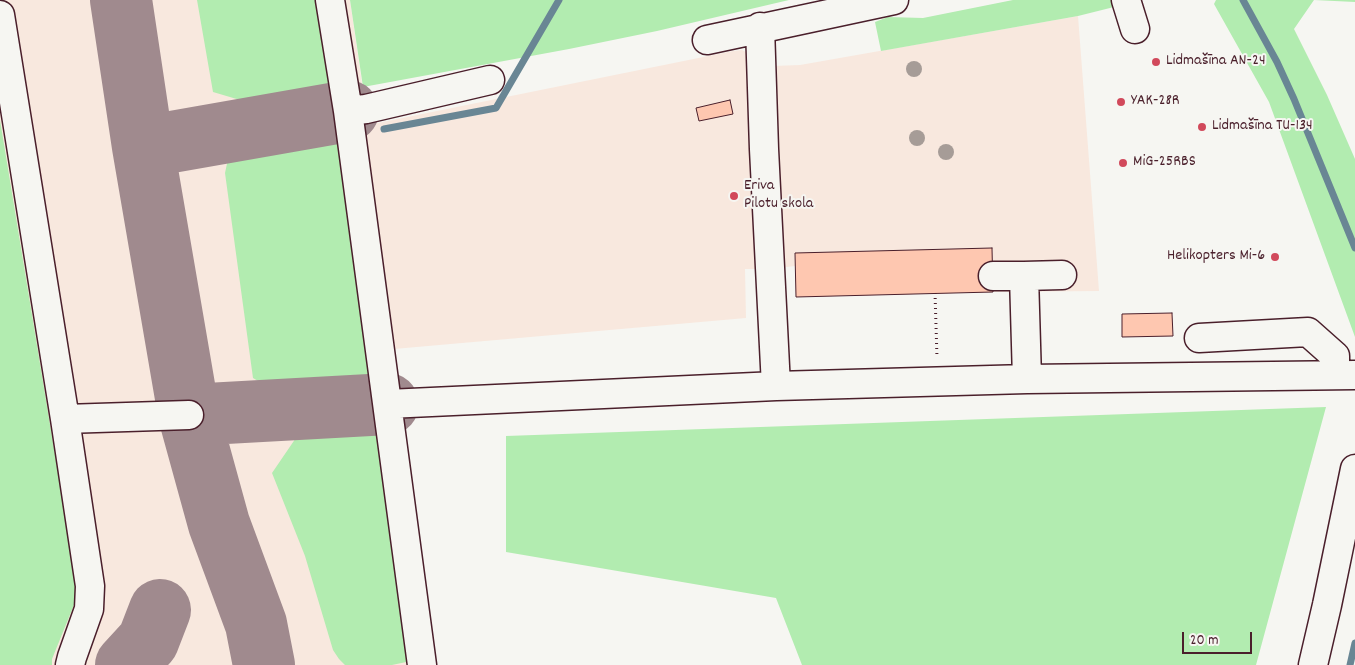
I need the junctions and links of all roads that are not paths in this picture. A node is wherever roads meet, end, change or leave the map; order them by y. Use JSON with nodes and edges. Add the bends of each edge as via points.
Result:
{"nodes":[{"id":1,"x":330,"y":0,"type":"edge"},
{"id":2,"x":894,"y":0,"type":"edge"},
{"id":3,"x":1126,"y":0,"type":"edge"},
{"id":4,"x":0,"y":15,"type":"edge"},
{"id":5,"x":760,"y":27,"type":"junction"},
{"id":6,"x":1135,"y":28,"type":"dead end"},
{"id":7,"x":706,"y":40,"type":"dead end"},
{"id":8,"x":490,"y":80,"type":"dead end"},
{"id":9,"x":348,"y":112,"type":"junction"},
{"id":10,"x":1062,"y":275,"type":"dead end"},
{"id":11,"x":993,"y":276,"type":"dead end"},
{"id":12,"x":1024,"y":276,"type":"junction"},
{"id":13,"x":1200,"y":338,"type":"dead end"},
{"id":14,"x":1345,"y":375,"type":"edge"},
{"id":15,"x":1026,"y":379,"type":"junction"},
{"id":16,"x":776,"y":386,"type":"junction"},
{"id":17,"x":388,"y":404,"type":"junction"},
{"id":18,"x":189,"y":415,"type":"dead end"},
{"id":19,"x":65,"y":419,"type":"junction"},
{"id":20,"x":1355,"y":469,"type":"edge"},
{"id":21,"x":70,"y":665,"type":"edge"},
{"id":22,"x":422,"y":665,"type":"edge"},
{"id":23,"x":1313,"y":665,"type":"edge"}],
"edges":[{"from":1,"to":9,"type":"lane"},
{"from":2,"to":5,"type":"lane"},
{"from":3,"to":6,"type":"lane"},
{"from":4,"to":19,"type":"lane"},
{"from":5,"to":7,"type":"lane"},
{"from":5,"to":16,"type":"lane"},
{"from":8,"to":9,"type":"lane"},
{"from":9,"to":17,"type":"lane"},
{"from":10,"to":12,"type":"lane"},
{"from":11,"to":12,"type":"lane"},
{"from":12,"to":15,"type":"lane"},
{"from":13,"to":14,"type":"lane","via":[[1308,332],[1335,356]]},
{"from":14,"to":15,"type":"lane"},
{"from":15,"to":16,"type":"lane"},
{"from":16,"to":17,"type":"lane"},
{"from":17,"to":22,"type":"lane"},
{"from":18,"to":19,"type":"lane"},
{"from":19,"to":21,"type":"lane","via":[[90,586],[89,609]]},
{"from":20,"to":23,"type":"lane"}]}
